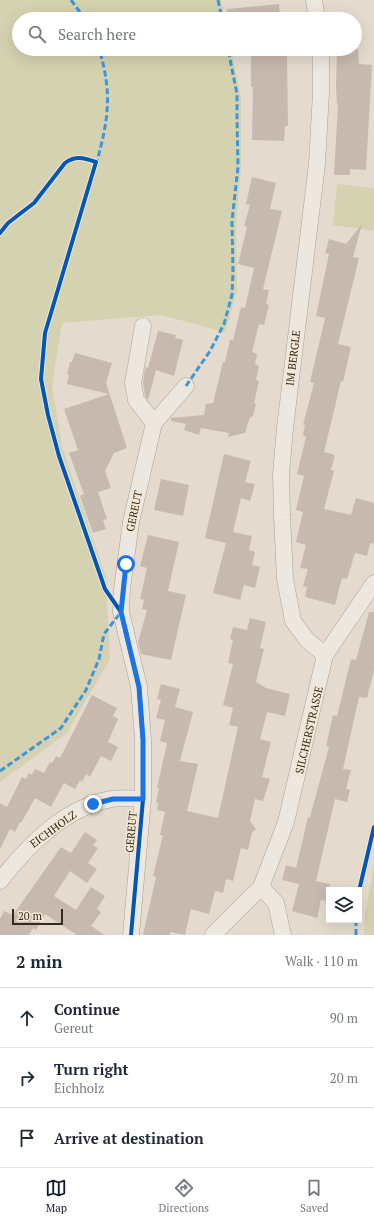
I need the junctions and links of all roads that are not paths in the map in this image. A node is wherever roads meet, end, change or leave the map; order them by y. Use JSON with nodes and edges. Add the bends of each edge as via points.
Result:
{"nodes":[{"id":1,"x":314,"y":0,"type":"edge"},
{"id":2,"x":316,"y":12,"type":"edge"},
{"id":3,"x":321,"y":56,"type":"edge"},
{"id":4,"x":142,"y":326,"type":"dead end"},
{"id":5,"x":186,"y":386,"type":"dead end"},
{"id":6,"x":154,"y":423,"type":"junction"},
{"id":7,"x":374,"y":583,"type":"edge"},
{"id":8,"x":325,"y":655,"type":"junction"},
{"id":9,"x":143,"y":799,"type":"junction"},
{"id":10,"x":0,"y":881,"type":"edge"},
{"id":11,"x":261,"y":888,"type":"junction"},
{"id":12,"x":131,"y":935,"type":"edge"},
{"id":13,"x":213,"y":935,"type":"edge"},
{"id":14,"x":283,"y":935,"type":"edge"}],
"edges":[{"from":1,"to":2,"type":"street"},
{"from":3,"to":8,"type":"street","name":"IM BERGLE","via":[[317,164],[284,428],[282,515],[285,579],[293,621],[307,640]]},
{"from":4,"to":6,"type":"street","via":[[133,383],[136,400]]},
{"from":5,"to":6,"type":"street","name":"GEREUT"},
{"from":6,"to":9,"type":"street","name":"GEREUT","via":[[131,522],[121,612],[139,687],[143,740]]},
{"from":7,"to":8,"type":"street","name":"SILCHERSTRASSE"},
{"from":8,"to":11,"type":"street","name":"SILCHERSTRASSE","via":[[286,822]]},
{"from":9,"to":10,"type":"street","name":"EICHHOLZ","via":[[113,799],[93,804],[66,817],[28,846]]},
{"from":9,"to":12,"type":"street","name":"GEREUT"},
{"from":11,"to":13,"type":"street","name":"SILCHERSTRASSE"},
{"from":11,"to":14,"type":"street","via":[[276,903]]}]}
